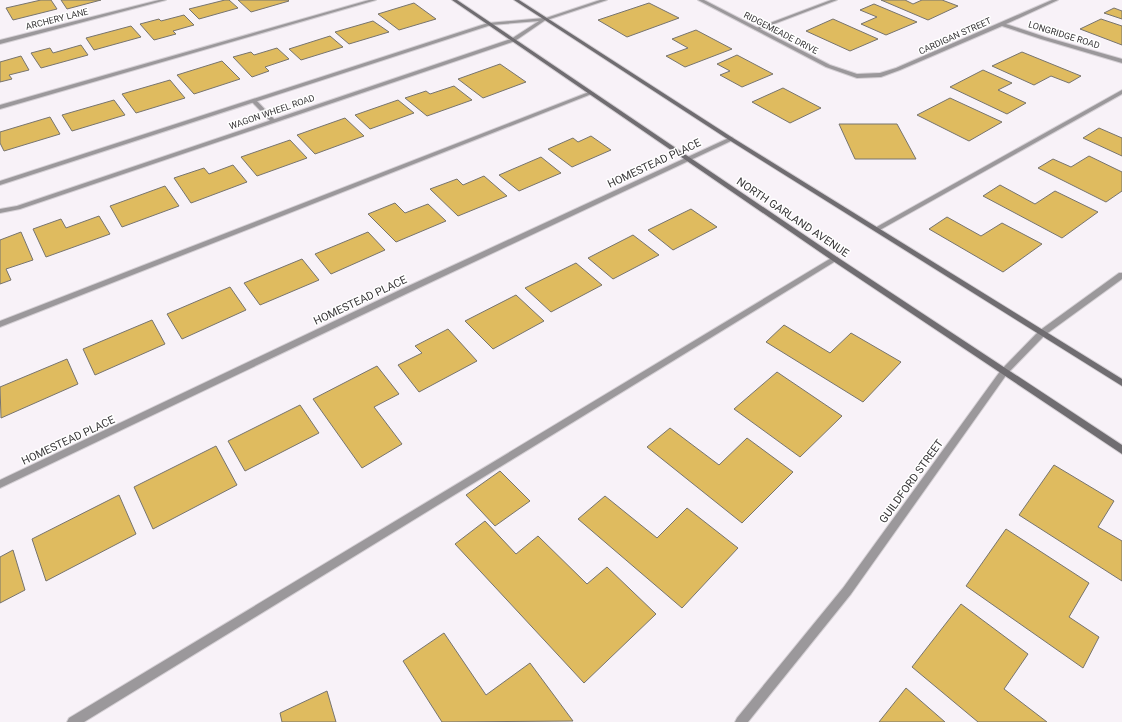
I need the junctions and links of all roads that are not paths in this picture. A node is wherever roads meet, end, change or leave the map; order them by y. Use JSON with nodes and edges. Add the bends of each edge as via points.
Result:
{"nodes":[{"id":1,"x":164,"y":0,"type":"edge"},
{"id":2,"x":374,"y":0,"type":"edge"},
{"id":3,"x":454,"y":0,"type":"edge"},
{"id":4,"x":516,"y":0,"type":"edge"},
{"id":5,"x":605,"y":0,"type":"edge"},
{"id":6,"x":700,"y":0,"type":"edge"},
{"id":7,"x":835,"y":0,"type":"edge"},
{"id":8,"x":1056,"y":0,"type":"edge"},
{"id":9,"x":545,"y":19,"type":"junction"},
{"id":10,"x":490,"y":24,"type":"junction"},
{"id":11,"x":1002,"y":24,"type":"junction"},
{"id":12,"x":756,"y":29,"type":"junction"},
{"id":13,"x":513,"y":40,"type":"junction"},
{"id":14,"x":0,"y":42,"type":"edge"},
{"id":15,"x":1122,"y":61,"type":"edge"},
{"id":16,"x":857,"y":76,"type":"joint"},
{"id":17,"x":1122,"y":92,"type":"edge"},
{"id":18,"x":591,"y":93,"type":"junction"},
{"id":19,"x":254,"y":101,"type":"junction"},
{"id":20,"x":0,"y":107,"type":"edge"},
{"id":21,"x":273,"y":121,"type":"junction"},
{"id":22,"x":731,"y":139,"type":"junction"},
{"id":23,"x":688,"y":160,"type":"junction"},
{"id":24,"x":0,"y":183,"type":"edge"},
{"id":25,"x":0,"y":211,"type":"edge"},
{"id":26,"x":876,"y":229,"type":"junction"},
{"id":27,"x":835,"y":259,"type":"junction"},
{"id":28,"x":1122,"y":275,"type":"edge"},
{"id":29,"x":0,"y":324,"type":"edge"},
{"id":30,"x":1042,"y":334,"type":"junction"},
{"id":31,"x":1004,"y":372,"type":"junction"},
{"id":32,"x":1122,"y":383,"type":"edge"},
{"id":33,"x":1122,"y":450,"type":"edge"},
{"id":34,"x":0,"y":484,"type":"edge"},
{"id":35,"x":73,"y":722,"type":"edge"},
{"id":36,"x":741,"y":722,"type":"edge"}],
"edges":[{"from":1,"to":14,"type":"street","name":"ARCHERY LANE"},
{"from":2,"to":20,"type":"street"},
{"from":3,"to":10,"type":"main road","name":"NORTH GARLAND AVENUE"},
{"from":4,"to":9,"type":"main road"},
{"from":5,"to":9,"type":"street","name":"WAGON WHEEL ROAD"},
{"from":6,"to":12,"type":"street","name":"RIDGEMEADE DRIVE"},
{"from":7,"to":12,"type":"street"},
{"from":8,"to":11,"type":"street","name":"CARDIGAN STREET"},
{"from":9,"to":10,"type":"street","name":"WAGON WHEEL ROAD"},
{"from":9,"to":13,"type":"street","name":"WAGON WHEEL ROAD"},
{"from":9,"to":22,"type":"main road"},
{"from":10,"to":13,"type":"main road","name":"NORTH GARLAND AVENUE"},
{"from":10,"to":19,"type":"street","name":"WAGON WHEEL ROAD"},
{"from":11,"to":15,"type":"street","name":"LONGRIDGE ROAD"},
{"from":11,"to":16,"type":"street","name":"CARDIGAN STREET","via":[[898,69],[880,75]]},
{"from":12,"to":16,"type":"street","name":"RIDGEMEADE DRIVE","via":[[828,66]]},
{"from":13,"to":18,"type":"main road","name":"NORTH GARLAND AVENUE"},
{"from":13,"to":21,"type":"street","name":"WAGON WHEEL ROAD"},
{"from":17,"to":26,"type":"street"},
{"from":18,"to":23,"type":"main road","name":"NORTH GARLAND AVENUE"},
{"from":18,"to":29,"type":"street"},
{"from":19,"to":21,"type":"street"},
{"from":19,"to":24,"type":"street","name":"WAGON WHEEL ROAD"},
{"from":21,"to":25,"type":"street","name":"WAGON WHEEL ROAD","via":[[25,205]]},
{"from":22,"to":23,"type":"street","name":"HOMESTEAD PLACE"},
{"from":22,"to":26,"type":"main road"},
{"from":23,"to":27,"type":"main road","name":"NORTH GARLAND AVENUE"},
{"from":23,"to":34,"type":"street","name":"HOMESTEAD PLACE"},
{"from":26,"to":30,"type":"main road"},
{"from":27,"to":31,"type":"main road","name":"NORTH GARLAND AVENUE"},
{"from":27,"to":35,"type":"street"},
{"from":28,"to":30,"type":"street","name":"GUILDFORD STREET"},
{"from":30,"to":31,"type":"street","name":"GUILDFORD STREET"},
{"from":30,"to":32,"type":"main road"},
{"from":31,"to":33,"type":"main road","name":"NORTH GARLAND AVENUE"},
{"from":31,"to":36,"type":"street","name":"GUILDFORD STREET","via":[[847,591]]}]}
